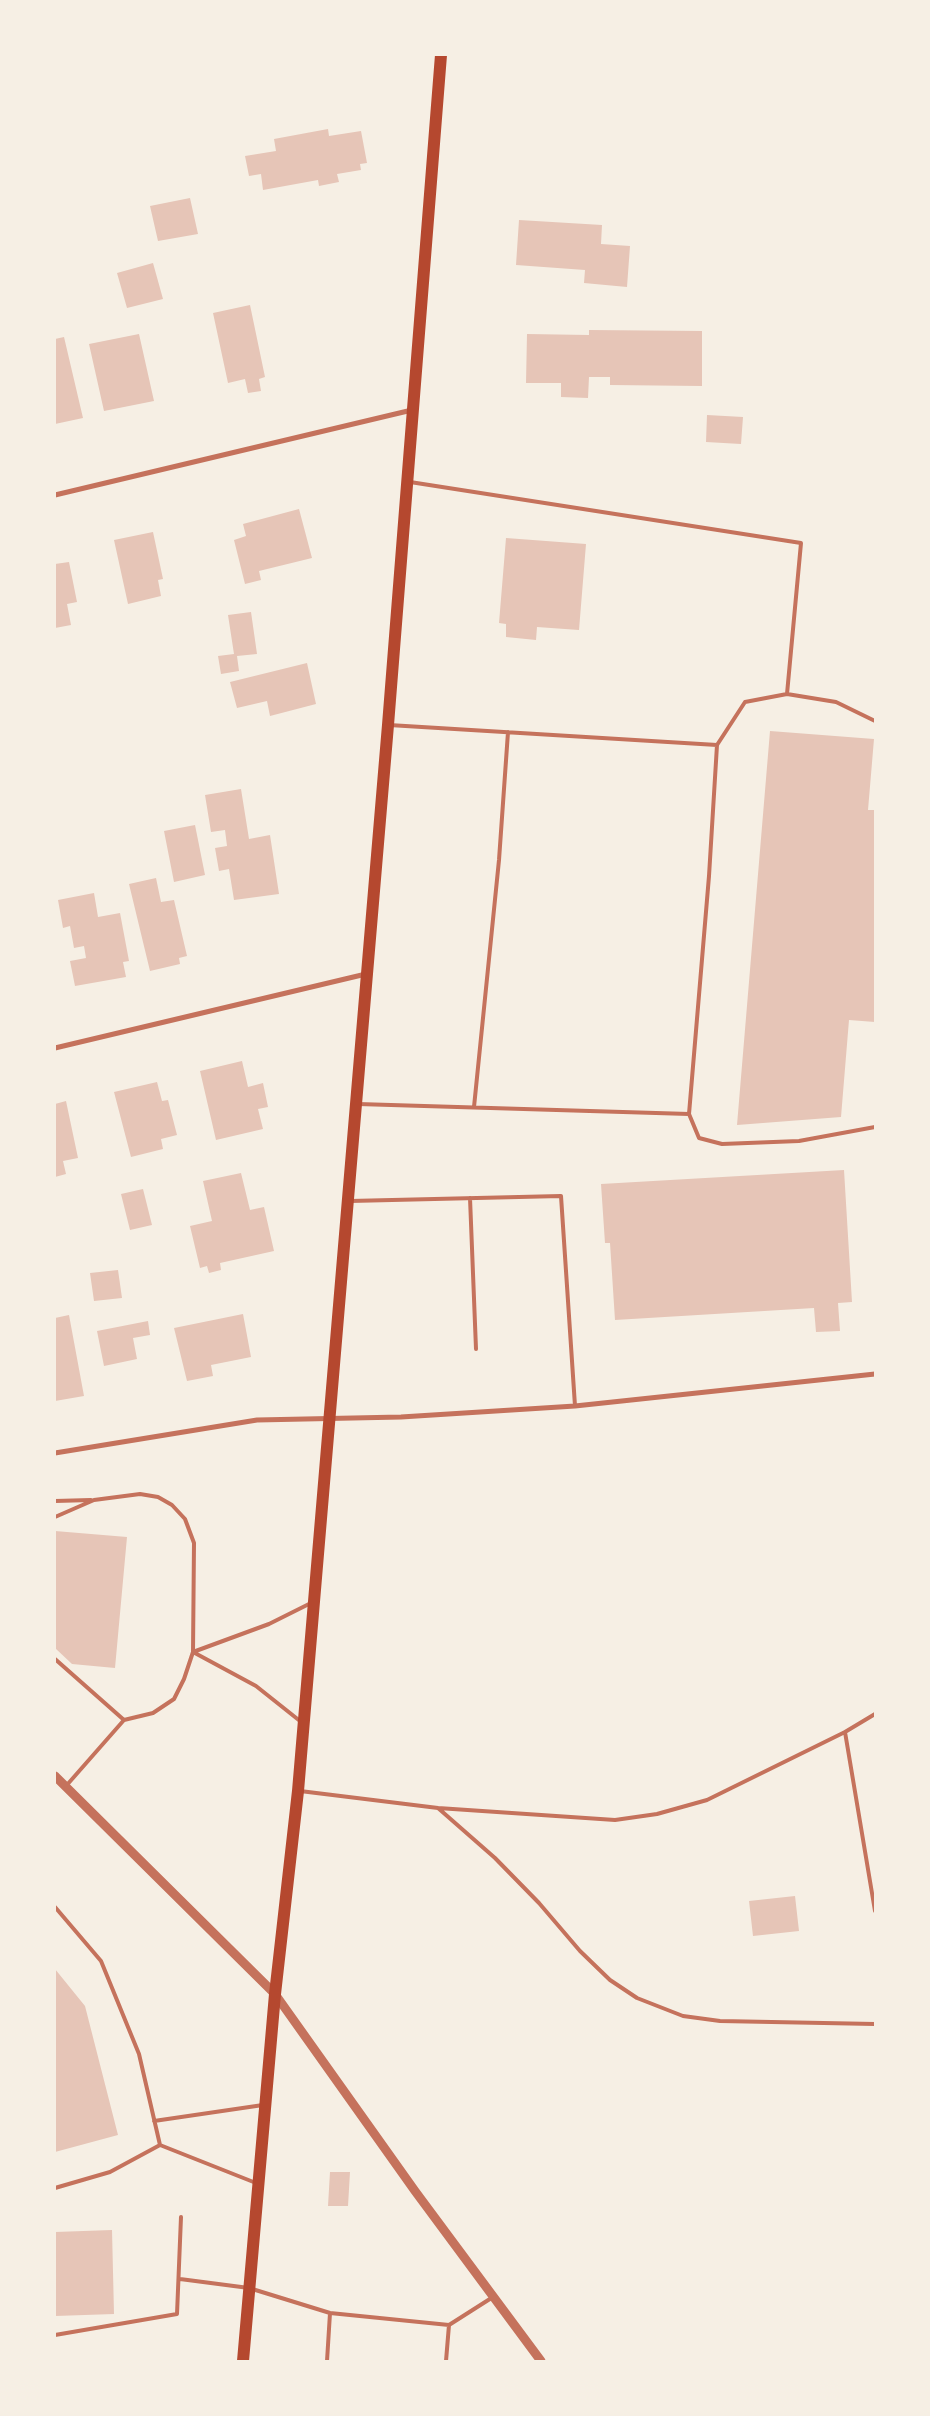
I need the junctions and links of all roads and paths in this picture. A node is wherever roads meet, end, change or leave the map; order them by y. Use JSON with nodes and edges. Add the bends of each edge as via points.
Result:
{"nodes":[{"id":1,"x":442,"y":55,"type":"edge"},
{"id":2,"x":412,"y":410,"type":"junction"},
{"id":3,"x":408,"y":482,"type":"junction"},
{"id":4,"x":55,"y":495,"type":"edge"},
{"id":5,"x":788,"y":694,"type":"junction"},
{"id":6,"x":875,"y":721,"type":"edge"},
{"id":7,"x":388,"y":725,"type":"junction"},
{"id":8,"x":508,"y":732,"type":"junction"},
{"id":9,"x":717,"y":745,"type":"junction"},
{"id":10,"x":366,"y":974,"type":"junction"},
{"id":11,"x":55,"y":1048,"type":"edge"},
{"id":12,"x":355,"y":1103,"type":"junction"},
{"id":13,"x":474,"y":1107,"type":"junction"},
{"id":14,"x":689,"y":1114,"type":"junction"},
{"id":15,"x":875,"y":1127,"type":"edge"},
{"id":16,"x":470,"y":1198,"type":"junction"},
{"id":17,"x":348,"y":1201,"type":"junction"},
{"id":18,"x":476,"y":1349,"type":"dead end"},
{"id":19,"x":875,"y":1374,"type":"edge"},
{"id":20,"x":575,"y":1406,"type":"junction"},
{"id":21,"x":328,"y":1418,"type":"junction"},
{"id":22,"x":55,"y":1453,"type":"edge"},
{"id":23,"x":94,"y":1500,"type":"junction"},
{"id":24,"x":55,"y":1501,"type":"edge"},
{"id":25,"x":55,"y":1517,"type":"edge"},
{"id":26,"x":313,"y":1601,"type":"junction"},
{"id":27,"x":193,"y":1652,"type":"junction"},
{"id":28,"x":55,"y":1659,"type":"edge"},
{"id":29,"x":875,"y":1714,"type":"edge"},
{"id":30,"x":124,"y":1720,"type":"junction"},
{"id":31,"x":303,"y":1723,"type":"junction"},
{"id":32,"x":845,"y":1732,"type":"junction"},
{"id":33,"x":55,"y":1776,"type":"edge"},
{"id":34,"x":66,"y":1787,"type":"junction"},
{"id":35,"x":298,"y":1791,"type":"junction"},
{"id":36,"x":438,"y":1808,"type":"junction"},
{"id":37,"x":55,"y":1907,"type":"edge"},
{"id":38,"x":875,"y":1911,"type":"edge"},
{"id":39,"x":274,"y":1994,"type":"junction"},
{"id":40,"x":875,"y":2024,"type":"edge"},
{"id":41,"x":265,"y":2105,"type":"junction"},
{"id":42,"x":154,"y":2121,"type":"junction"},
{"id":43,"x":160,"y":2145,"type":"junction"},
{"id":44,"x":258,"y":2184,"type":"junction"},
{"id":45,"x":55,"y":2188,"type":"edge"},
{"id":46,"x":181,"y":2217,"type":"dead end"},
{"id":47,"x":180,"y":2278,"type":"junction"},
{"id":48,"x":249,"y":2288,"type":"junction"},
{"id":49,"x":494,"y":2297,"type":"junction"},
{"id":50,"x":330,"y":2313,"type":"junction"},
{"id":51,"x":449,"y":2325,"type":"junction"},
{"id":52,"x":55,"y":2335,"type":"edge"},
{"id":53,"x":243,"y":2361,"type":"edge"},
{"id":54,"x":327,"y":2361,"type":"edge"},
{"id":55,"x":446,"y":2361,"type":"edge"},
{"id":56,"x":541,"y":2361,"type":"edge"}],
"edges":[{"from":1,"to":2,"type":"main road"},
{"from":2,"to":3,"type":"main road"},
{"from":2,"to":4,"type":"street"},
{"from":3,"to":5,"type":"lane","via":[[801,543]]},
{"from":3,"to":7,"type":"main road"},
{"from":5,"to":6,"type":"lane","via":[[836,702]]},
{"from":5,"to":9,"type":"lane","via":[[745,702]]},
{"from":7,"to":8,"type":"lane"},
{"from":7,"to":10,"type":"main road"},
{"from":8,"to":9,"type":"lane"},
{"from":8,"to":13,"type":"lane","via":[[499,860]]},
{"from":9,"to":14,"type":"lane"},
{"from":10,"to":11,"type":"street"},
{"from":10,"to":12,"type":"main road"},
{"from":12,"to":13,"type":"lane"},
{"from":12,"to":17,"type":"main road"},
{"from":13,"to":14,"type":"lane"},
{"from":14,"to":15,"type":"lane","via":[[699,1138],[722,1144],[799,1141]]},
{"from":16,"to":17,"type":"lane"},
{"from":16,"to":18,"type":"lane"},
{"from":16,"to":20,"type":"lane","via":[[561,1196]]},
{"from":17,"to":21,"type":"main road"},
{"from":19,"to":20,"type":"street"},
{"from":20,"to":21,"type":"street","via":[[401,1417]]},
{"from":21,"to":22,"type":"street","via":[[257,1420]]},
{"from":21,"to":26,"type":"main road"},
{"from":23,"to":24,"type":"lane"},
{"from":23,"to":25,"type":"lane"},
{"from":23,"to":27,"type":"lane","via":[[140,1494],[158,1497],[172,1505],[185,1519],[194,1543]]},
{"from":26,"to":27,"type":"lane","via":[[269,1624]]},
{"from":26,"to":31,"type":"main road"},
{"from":27,"to":30,"type":"lane","via":[[174,1699],[153,1713]]},
{"from":27,"to":31,"type":"lane","via":[[256,1686]]},
{"from":28,"to":30,"type":"lane"},
{"from":29,"to":32,"type":"lane"},
{"from":30,"to":34,"type":"lane"},
{"from":31,"to":35,"type":"main road"},
{"from":32,"to":36,"type":"lane","via":[[707,1800],[657,1814],[615,1820]]},
{"from":32,"to":38,"type":"lane"},
{"from":33,"to":34,"type":"street"},
{"from":34,"to":39,"type":"street"},
{"from":35,"to":36,"type":"lane"},
{"from":35,"to":39,"type":"main road"},
{"from":36,"to":40,"type":"lane","via":[[495,1858],[610,1980],[637,1998],[683,2016],[720,2021]]},
{"from":37,"to":42,"type":"lane","via":[[101,1961],[139,2054]]},
{"from":39,"to":41,"type":"main road"},
{"from":39,"to":49,"type":"street"},
{"from":41,"to":42,"type":"lane"},
{"from":41,"to":44,"type":"main road"},
{"from":42,"to":43,"type":"lane"},
{"from":43,"to":44,"type":"lane"},
{"from":43,"to":45,"type":"lane","via":[[110,2172]]},
{"from":44,"to":48,"type":"main road"},
{"from":46,"to":47,"type":"lane"},
{"from":47,"to":48,"type":"lane"},
{"from":47,"to":52,"type":"lane","via":[[177,2314]]},
{"from":48,"to":50,"type":"lane"},
{"from":48,"to":53,"type":"main road"},
{"from":49,"to":51,"type":"lane"},
{"from":49,"to":56,"type":"street"},
{"from":50,"to":51,"type":"lane"},
{"from":50,"to":54,"type":"lane"},
{"from":51,"to":55,"type":"lane"}]}
